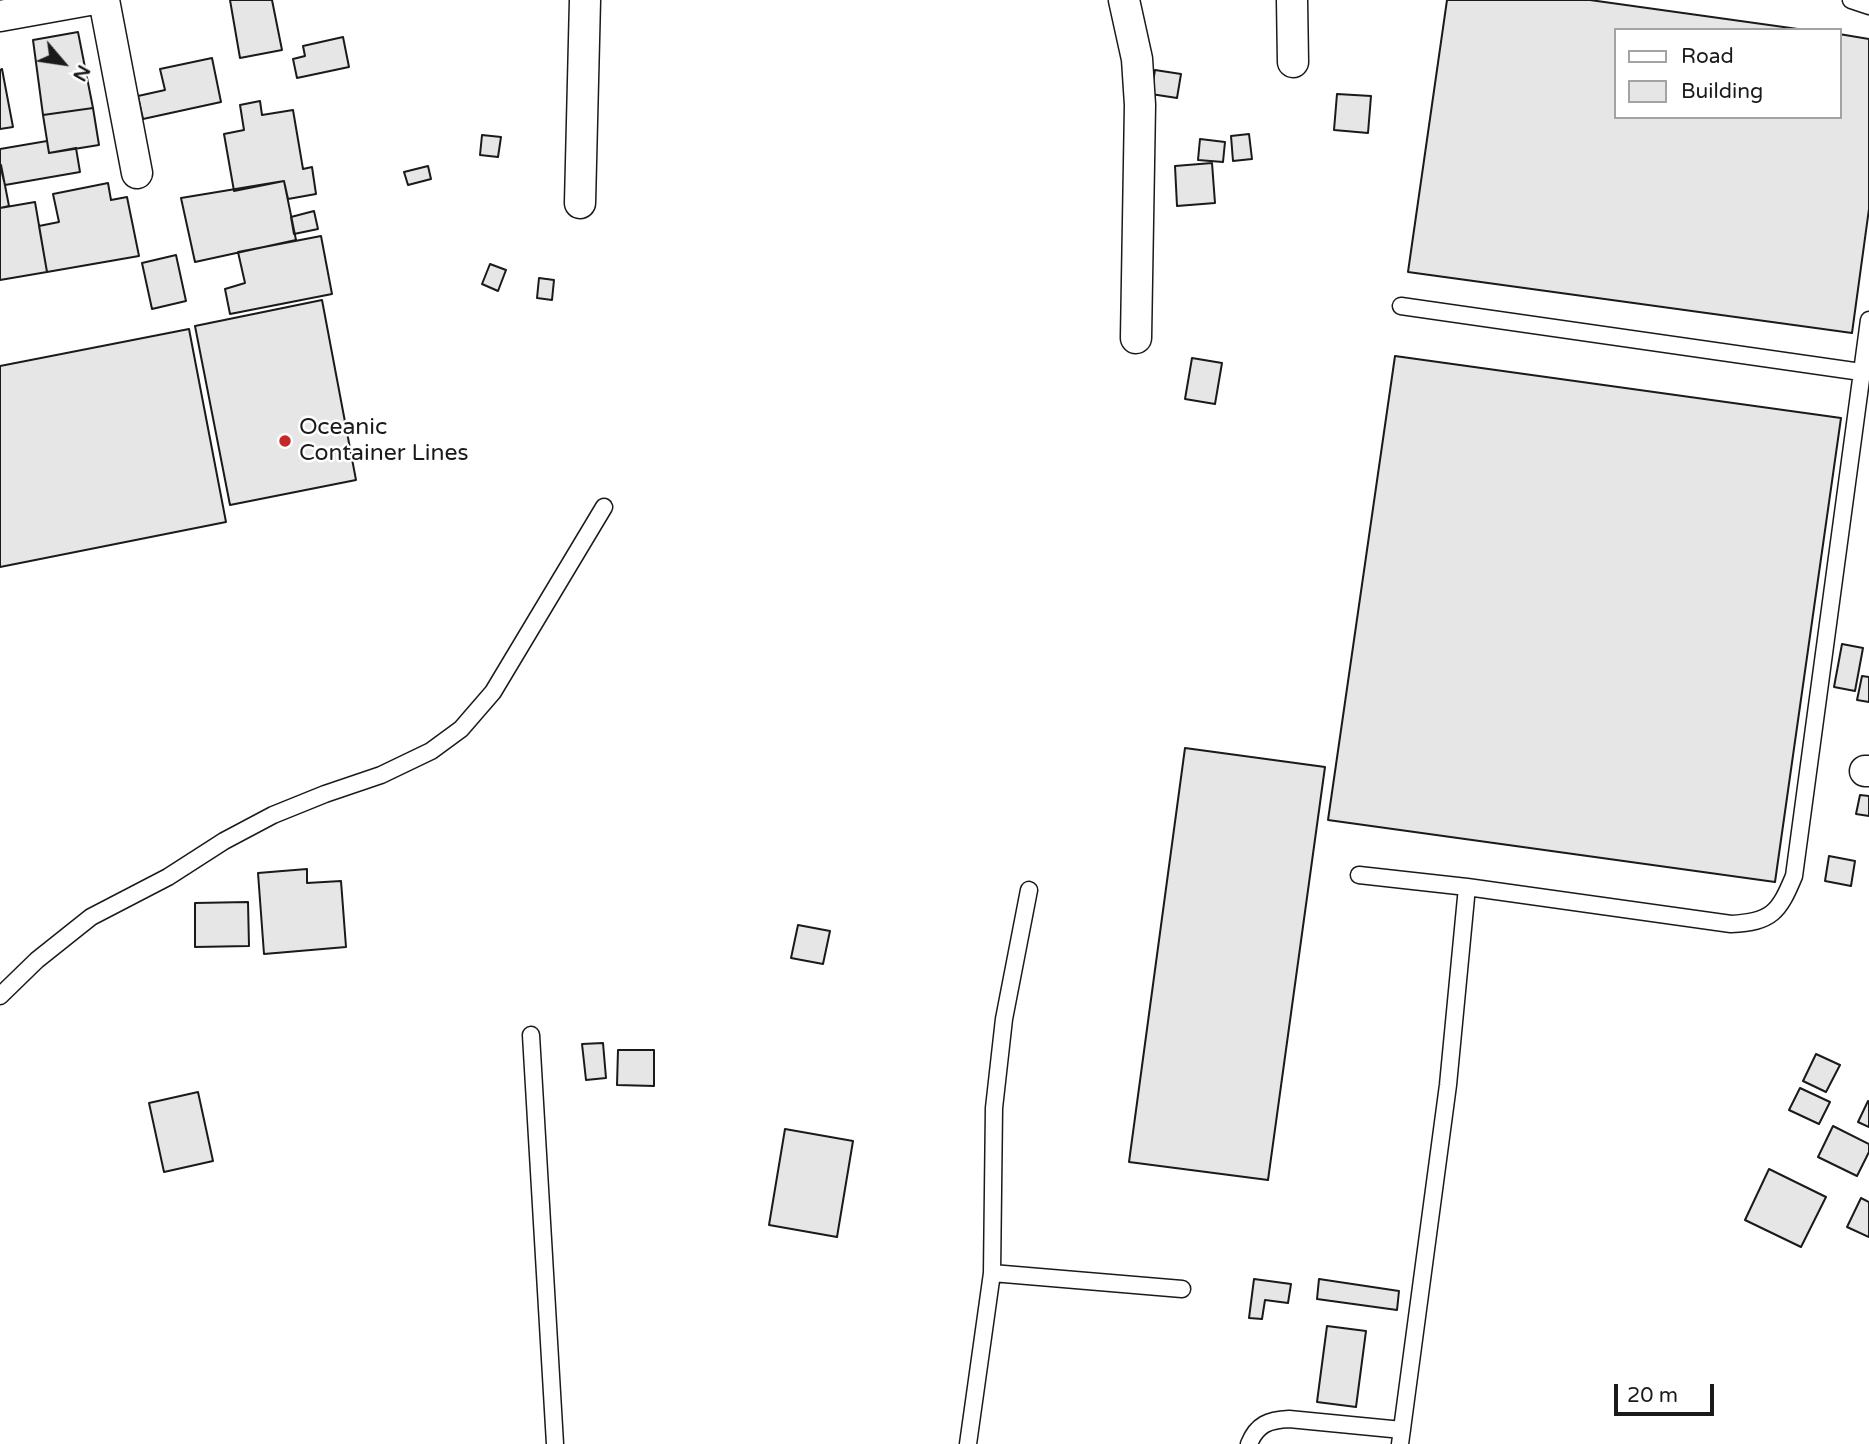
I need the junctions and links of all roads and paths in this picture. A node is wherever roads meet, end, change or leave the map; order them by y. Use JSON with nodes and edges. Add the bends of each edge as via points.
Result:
{"nodes":[{"id":1,"x":89,"y":0,"type":"edge"},
{"id":2,"x":104,"y":0,"type":"edge"},
{"id":3,"x":585,"y":0,"type":"edge"},
{"id":4,"x":1124,"y":0,"type":"edge"},
{"id":5,"x":1292,"y":0,"type":"edge"},
{"id":6,"x":1851,"y":0,"type":"edge"},
{"id":7,"x":1869,"y":6,"type":"edge"},
{"id":8,"x":0,"y":16,"type":"edge"},
{"id":9,"x":1293,"y":62,"type":"dead end"},
{"id":10,"x":137,"y":173,"type":"dead end"},
{"id":11,"x":580,"y":203,"type":"dead end"},
{"id":12,"x":1401,"y":306,"type":"dead end"},
{"id":13,"x":1869,"y":320,"type":"edge"},
{"id":14,"x":1136,"y":338,"type":"dead end"},
{"id":15,"x":1861,"y":372,"type":"junction"},
{"id":16,"x":604,"y":507,"type":"dead end"},
{"id":17,"x":1359,"y":875,"type":"dead end"},
{"id":18,"x":1467,"y":887,"type":"junction"},
{"id":19,"x":1029,"y":890,"type":"dead end"},
{"id":20,"x":0,"y":996,"type":"edge"},
{"id":21,"x":531,"y":1035,"type":"dead end"},
{"id":22,"x":992,"y":1273,"type":"junction"},
{"id":23,"x":1182,"y":1289,"type":"dead end"},
{"id":24,"x":1401,"y":1437,"type":"edge"},
{"id":25,"x":555,"y":1444,"type":"edge"},
{"id":26,"x":968,"y":1444,"type":"edge"},
{"id":27,"x":1249,"y":1444,"type":"edge"}],
"edges":[{"from":1,"to":8,"type":"street"},
{"from":2,"to":10,"type":"street"},
{"from":3,"to":11,"type":"street"},
{"from":4,"to":14,"type":"street","via":[[1137,59],[1140,105]]},
{"from":5,"to":9,"type":"street"},
{"from":6,"to":7,"type":"lane"},
{"from":12,"to":15,"type":"lane"},
{"from":13,"to":15,"type":"lane"},
{"from":15,"to":18,"type":"lane","via":[[1794,876],[1783,902],[1754,923],[1731,923]]},
{"from":16,"to":20,"type":"lane","via":[[493,692],[461,729],[431,751],[381,775],[274,815],[91,917]]},
{"from":17,"to":18,"type":"lane"},
{"from":18,"to":24,"type":"lane","via":[[1448,1085]]},
{"from":19,"to":22,"type":"lane","via":[[1004,1019],[995,1108]]},
{"from":21,"to":25,"type":"lane"},
{"from":22,"to":23,"type":"lane"},
{"from":22,"to":26,"type":"lane"},
{"from":24,"to":27,"type":"lane","via":[[1289,1419],[1258,1427]]}]}
